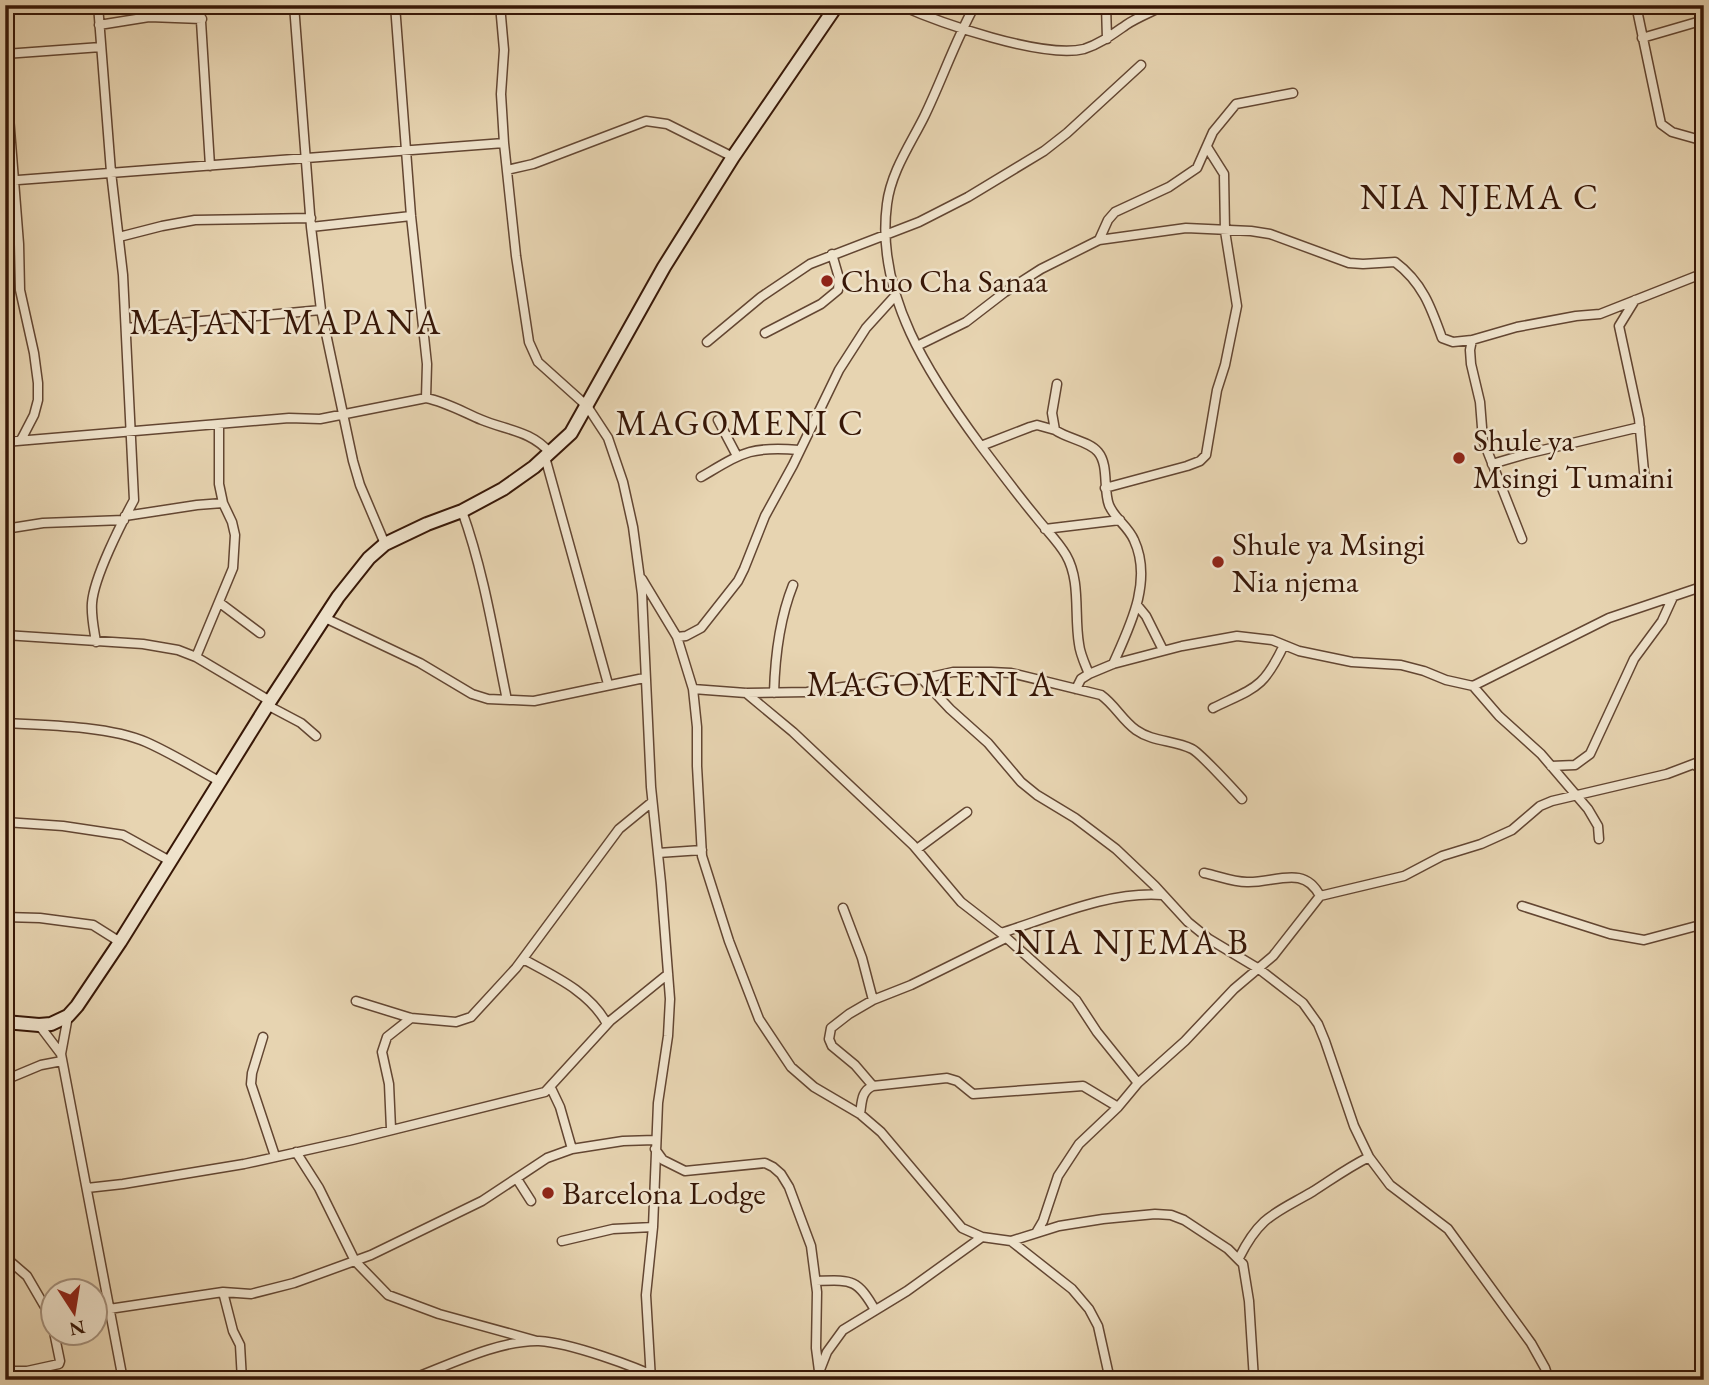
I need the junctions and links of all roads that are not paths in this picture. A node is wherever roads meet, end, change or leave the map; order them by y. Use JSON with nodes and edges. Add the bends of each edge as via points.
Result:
{"nodes":[{"id":1,"x":98,"y":5,"type":"edge"},
{"id":2,"x":200,"y":5,"type":"edge"},
{"id":3,"x":294,"y":5,"type":"edge"},
{"id":4,"x":396,"y":5,"type":"edge"},
{"id":5,"x":500,"y":5,"type":"edge"},
{"id":6,"x":900,"y":5,"type":"edge"},
{"id":7,"x":975,"y":5,"type":"edge"},
{"id":8,"x":1106,"y":5,"type":"edge"},
{"id":9,"x":1165,"y":5,"type":"edge"},
{"id":10,"x":1636,"y":5,"type":"edge"},
{"id":11,"x":833,"y":7,"type":"edge"},
{"id":12,"x":202,"y":19,"type":"junction"},
{"id":13,"x":1704,"y":20,"type":"edge"},
{"id":14,"x":99,"y":25,"type":"junction"},
{"id":15,"x":962,"y":29,"type":"junction"},
{"id":16,"x":1642,"y":38,"type":"junction"},
{"id":17,"x":1107,"y":39,"type":"junction"},
{"id":18,"x":101,"y":47,"type":"junction"},
{"id":19,"x":5,"y":54,"type":"edge"},
{"id":20,"x":1141,"y":65,"type":"dead end"},
{"id":21,"x":5,"y":66,"type":"edge"},
{"id":22,"x":1293,"y":93,"type":"dead end"},
{"id":23,"x":1704,"y":141,"type":"edge"},
{"id":24,"x":504,"y":143,"type":"junction"},
{"id":25,"x":1208,"y":147,"type":"junction"},
{"id":26,"x":407,"y":150,"type":"junction"},
{"id":27,"x":733,"y":157,"type":"junction"},
{"id":28,"x":307,"y":158,"type":"junction"},
{"id":29,"x":210,"y":166,"type":"junction"},
{"id":30,"x":507,"y":170,"type":"junction"},
{"id":31,"x":111,"y":172,"type":"junction"},
{"id":32,"x":9,"y":181,"type":"edge"},
{"id":33,"x":411,"y":216,"type":"junction"},
{"id":34,"x":311,"y":223,"type":"junction"},
{"id":35,"x":1225,"y":231,"type":"junction"},
{"id":36,"x":885,"y":235,"type":"junction"},
{"id":37,"x":119,"y":237,"type":"junction"},
{"id":38,"x":1099,"y":240,"type":"junction"},
{"id":39,"x":832,"y":254,"type":"junction"},
{"id":40,"x":1704,"y":273,"type":"edge"},
{"id":41,"x":895,"y":296,"type":"junction"},
{"id":42,"x":1635,"y":300,"type":"junction"},
{"id":43,"x":321,"y":310,"type":"junction"},
{"id":44,"x":1600,"y":314,"type":"junction"},
{"id":45,"x":1619,"y":326,"type":"junction"},
{"id":46,"x":126,"y":328,"type":"junction"},
{"id":47,"x":765,"y":333,"type":"dead end"},
{"id":48,"x":1472,"y":340,"type":"junction"},
{"id":49,"x":707,"y":342,"type":"dead end"},
{"id":50,"x":917,"y":346,"type":"junction"},
{"id":51,"x":1057,"y":384,"type":"dead end"},
{"id":52,"x":426,"y":398,"type":"junction"},
{"id":53,"x":587,"y":406,"type":"junction"},
{"id":54,"x":342,"y":415,"type":"junction"},
{"id":55,"x":718,"y":420,"type":"dead end"},
{"id":56,"x":219,"y":425,"type":"junction"},
{"id":57,"x":1640,"y":427,"type":"junction"},
{"id":58,"x":1055,"y":430,"type":"junction"},
{"id":59,"x":130,"y":433,"type":"junction"},
{"id":60,"x":21,"y":440,"type":"junction"},
{"id":61,"x":5,"y":442,"type":"edge"},
{"id":62,"x":981,"y":446,"type":"junction"},
{"id":63,"x":799,"y":450,"type":"junction"},
{"id":64,"x":548,"y":455,"type":"junction"},
{"id":65,"x":737,"y":456,"type":"junction"},
{"id":66,"x":1492,"y":464,"type":"junction"},
{"id":67,"x":701,"y":477,"type":"dead end"},
{"id":68,"x":1645,"y":482,"type":"dead end"},
{"id":69,"x":1105,"y":488,"type":"junction"},
{"id":70,"x":223,"y":503,"type":"junction"},
{"id":71,"x":462,"y":511,"type":"junction"},
{"id":72,"x":125,"y":518,"type":"junction"},
{"id":73,"x":1120,"y":520,"type":"junction"},
{"id":74,"x":5,"y":528,"type":"edge"},
{"id":75,"x":1045,"y":529,"type":"junction"},
{"id":76,"x":1522,"y":539,"type":"dead end"},
{"id":77,"x":386,"y":544,"type":"junction"},
{"id":78,"x":639,"y":575,"type":"junction"},
{"id":79,"x":793,"y":585,"type":"dead end"},
{"id":80,"x":1703,"y":585,"type":"edge"},
{"id":81,"x":1673,"y":597,"type":"junction"},
{"id":82,"x":220,"y":603,"type":"junction"},
{"id":83,"x":1137,"y":606,"type":"junction"},
{"id":84,"x":326,"y":618,"type":"junction"},
{"id":85,"x":260,"y":633,"type":"dead end"},
{"id":86,"x":5,"y":635,"type":"edge"},
{"id":87,"x":677,"y":637,"type":"junction"},
{"id":88,"x":96,"y":642,"type":"junction"},
{"id":89,"x":1284,"y":645,"type":"junction"},
{"id":90,"x":1163,"y":650,"type":"junction"},
{"id":91,"x":195,"y":657,"type":"junction"},
{"id":92,"x":1113,"y":664,"type":"junction"},
{"id":93,"x":1089,"y":674,"type":"junction"},
{"id":94,"x":645,"y":678,"type":"junction"},
{"id":95,"x":922,"y":679,"type":"junction"},
{"id":96,"x":608,"y":684,"type":"junction"},
{"id":97,"x":1472,"y":686,"type":"junction"},
{"id":98,"x":693,"y":689,"type":"junction"},
{"id":99,"x":1076,"y":689,"type":"junction"},
{"id":100,"x":746,"y":693,"type":"junction"},
{"id":101,"x":774,"y":693,"type":"junction"},
{"id":102,"x":507,"y":700,"type":"junction"},
{"id":103,"x":269,"y":703,"type":"junction"},
{"id":104,"x":1213,"y":708,"type":"dead end"},
{"id":105,"x":5,"y":723,"type":"edge"},
{"id":106,"x":316,"y":736,"type":"dead end"},
{"id":107,"x":1704,"y":760,"type":"edge"},
{"id":108,"x":1695,"y":765,"type":"junction"},
{"id":109,"x":1551,"y":766,"type":"junction"},
{"id":110,"x":1704,"y":772,"type":"edge"},
{"id":111,"x":219,"y":781,"type":"junction"},
{"id":112,"x":1575,"y":795,"type":"junction"},
{"id":113,"x":1242,"y":799,"type":"dead end"},
{"id":114,"x":652,"y":802,"type":"junction"},
{"id":115,"x":967,"y":812,"type":"dead end"},
{"id":116,"x":5,"y":821,"type":"edge"},
{"id":117,"x":1600,"y":839,"type":"dead end"},
{"id":118,"x":917,"y":849,"type":"junction"},
{"id":119,"x":702,"y":850,"type":"junction"},
{"id":120,"x":658,"y":853,"type":"junction"},
{"id":121,"x":170,"y":861,"type":"junction"},
{"id":122,"x":1204,"y":873,"type":"dead end"},
{"id":123,"x":1163,"y":895,"type":"junction"},
{"id":124,"x":1320,"y":896,"type":"junction"},
{"id":125,"x":1522,"y":906,"type":"dead end"},
{"id":126,"x":843,"y":908,"type":"dead end"},
{"id":127,"x":5,"y":917,"type":"edge"},
{"id":128,"x":1704,"y":924,"type":"edge"},
{"id":129,"x":1004,"y":936,"type":"junction"},
{"id":130,"x":120,"y":942,"type":"junction"},
{"id":131,"x":523,"y":959,"type":"junction"},
{"id":132,"x":1258,"y":969,"type":"junction"},
{"id":133,"x":668,"y":974,"type":"junction"},
{"id":134,"x":873,"y":1000,"type":"junction"},
{"id":135,"x":356,"y":1002,"type":"dead end"},
{"id":136,"x":68,"y":1016,"type":"junction"},
{"id":137,"x":411,"y":1018,"type":"junction"},
{"id":138,"x":5,"y":1022,"type":"edge"},
{"id":139,"x":607,"y":1024,"type":"junction"},
{"id":140,"x":39,"y":1025,"type":"junction"},
{"id":141,"x":263,"y":1037,"type":"dead end"},
{"id":142,"x":62,"y":1058,"type":"junction"},
{"id":143,"x":6,"y":1081,"type":"edge"},
{"id":144,"x":1138,"y":1083,"type":"junction"},
{"id":145,"x":873,"y":1086,"type":"junction"},
{"id":146,"x":551,"y":1088,"type":"junction"},
{"id":147,"x":1118,"y":1107,"type":"junction"},
{"id":148,"x":860,"y":1114,"type":"junction"},
{"id":149,"x":391,"y":1129,"type":"junction"},
{"id":150,"x":655,"y":1144,"type":"junction"},
{"id":151,"x":572,"y":1149,"type":"junction"},
{"id":152,"x":296,"y":1152,"type":"junction"},
{"id":153,"x":275,"y":1156,"type":"junction"},
{"id":154,"x":1369,"y":1157,"type":"junction"},
{"id":155,"x":517,"y":1179,"type":"junction"},
{"id":156,"x":87,"y":1188,"type":"junction"},
{"id":157,"x":531,"y":1201,"type":"dead end"},
{"id":158,"x":653,"y":1227,"type":"junction"},
{"id":159,"x":1036,"y":1233,"type":"junction"},
{"id":160,"x":982,"y":1237,"type":"junction"},
{"id":161,"x":562,"y":1241,"type":"dead end"},
{"id":162,"x":1011,"y":1241,"type":"junction"},
{"id":163,"x":5,"y":1257,"type":"edge"},
{"id":164,"x":1239,"y":1258,"type":"junction"},
{"id":165,"x":355,"y":1261,"type":"junction"},
{"id":166,"x":816,"y":1281,"type":"junction"},
{"id":167,"x":223,"y":1292,"type":"junction"},
{"id":168,"x":38,"y":1295,"type":"edge"},
{"id":169,"x":109,"y":1309,"type":"junction"},
{"id":170,"x":874,"y":1310,"type":"junction"},
{"id":171,"x":537,"y":1341,"type":"junction"},
{"id":172,"x":57,"y":1346,"type":"edge"},
{"id":173,"x":5,"y":1371,"type":"edge"},
{"id":174,"x":817,"y":1375,"type":"edge"},
{"id":175,"x":650,"y":1377,"type":"edge"},
{"id":176,"x":123,"y":1380,"type":"edge"},
{"id":177,"x":242,"y":1380,"type":"edge"},
{"id":178,"x":409,"y":1380,"type":"edge"},
{"id":179,"x":663,"y":1380,"type":"edge"},
{"id":180,"x":1110,"y":1380,"type":"edge"},
{"id":181,"x":1254,"y":1380,"type":"edge"},
{"id":182,"x":1549,"y":1380,"type":"edge"}],
"edges":[{"from":1,"to":14,"type":"street"},
{"from":2,"to":12,"type":"street"},
{"from":3,"to":28,"type":"street"},
{"from":4,"to":26,"type":"street"},
{"from":5,"to":24,"type":"street"},
{"from":6,"to":15,"type":"street"},
{"from":7,"to":15,"type":"street"},
{"from":8,"to":17,"type":"street"},
{"from":9,"to":17,"type":"street"},
{"from":10,"to":16,"type":"street"},
{"from":11,"to":27,"type":"main road"},
{"from":12,"to":14,"type":"street","via":[[149,17]]},
{"from":12,"to":29,"type":"street"},
{"from":13,"to":16,"type":"street"},
{"from":14,"to":18,"type":"street"},
{"from":15,"to":17,"type":"street","via":[[1068,51]]},
{"from":15,"to":36,"type":"street","via":[[896,172]]},
{"from":16,"to":23,"type":"street","via":[[1661,124]]},
{"from":18,"to":19,"type":"street"},
{"from":18,"to":31,"type":"street"},
{"from":20,"to":36,"type":"street","via":[[1044,151],[968,197]]},
{"from":21,"to":32,"type":"street"},
{"from":22,"to":25,"type":"street","via":[[1236,104],[1209,137]]},
{"from":24,"to":26,"type":"street"},
{"from":24,"to":30,"type":"street"},
{"from":25,"to":35,"type":"street","via":[[1224,174]]},
{"from":25,"to":38,"type":"street","via":[[1197,168],[1182,179],[1115,212]]},
{"from":26,"to":28,"type":"street"},
{"from":26,"to":33,"type":"street"},
{"from":27,"to":30,"type":"street","via":[[667,124],[646,121]]},
{"from":27,"to":53,"type":"main road","via":[[664,267]]},
{"from":28,"to":29,"type":"street"},
{"from":28,"to":34,"type":"street"},
{"from":29,"to":31,"type":"street"},
{"from":30,"to":53,"type":"street","via":[[528,342],[538,362]]},
{"from":31,"to":32,"type":"street"},
{"from":31,"to":37,"type":"street"},
{"from":32,"to":60,"type":"street","via":[[19,244],[19,290],[38,383],[34,415]]},
{"from":33,"to":34,"type":"street"},
{"from":33,"to":52,"type":"street","via":[[427,363]]},
{"from":34,"to":37,"type":"street","via":[[195,220]]},
{"from":34,"to":43,"type":"street"},
{"from":35,"to":38,"type":"street","via":[[1186,228]]},
{"from":35,"to":48,"type":"street","via":[[1269,234],[1349,263],[1395,262],[1430,302],[1442,338]]},
{"from":35,"to":69,"type":"street","via":[[1237,306],[1206,455],[1187,466]]},
{"from":36,"to":39,"type":"street"},
{"from":36,"to":41,"type":"street"},
{"from":37,"to":46,"type":"street"},
{"from":38,"to":50,"type":"street","via":[[1041,269],[966,322]]},
{"from":39,"to":47,"type":"street","via":[[838,290]]},
{"from":39,"to":49,"type":"street","via":[[779,283]]},
{"from":40,"to":42,"type":"street"},
{"from":41,"to":50,"type":"street"},
{"from":41,"to":63,"type":"street","via":[[866,328],[839,370]]},
{"from":42,"to":44,"type":"street"},
{"from":42,"to":45,"type":"street"},
{"from":43,"to":46,"type":"street"},
{"from":43,"to":54,"type":"street"},
{"from":44,"to":45,"type":"street"},
{"from":44,"to":48,"type":"street"},
{"from":45,"to":57,"type":"street"},
{"from":46,"to":59,"type":"street"},
{"from":48,"to":66,"type":"street","via":[[1471,364],[1483,440]]},
{"from":50,"to":62,"type":"street"},
{"from":51,"to":58,"type":"street","via":[[1052,413]]},
{"from":52,"to":54,"type":"street"},
{"from":52,"to":64,"type":"street","via":[[518,431],[541,443]]},
{"from":53,"to":64,"type":"main road","via":[[571,433]]},
{"from":53,"to":78,"type":"street","via":[[615,456],[633,527]]},
{"from":54,"to":56,"type":"street"},
{"from":54,"to":77,"type":"street","via":[[360,485]]},
{"from":55,"to":65,"type":"street"},
{"from":56,"to":59,"type":"street"},
{"from":56,"to":70,"type":"street"},
{"from":57,"to":66,"type":"street"},
{"from":57,"to":68,"type":"street"},
{"from":58,"to":62,"type":"street","via":[[1037,425]]},
{"from":58,"to":69,"type":"street","via":[[1100,455]]},
{"from":59,"to":60,"type":"street"},
{"from":59,"to":72,"type":"street","via":[[134,500]]},
{"from":60,"to":61,"type":"street"},
{"from":62,"to":75,"type":"street"},
{"from":63,"to":65,"type":"street","via":[[760,448]]},
{"from":63,"to":87,"type":"street","via":[[738,581],[701,628]]},
{"from":64,"to":71,"type":"main road","via":[[503,489]]},
{"from":64,"to":96,"type":"street"},
{"from":65,"to":67,"type":"street"},
{"from":66,"to":76,"type":"street"},
{"from":69,"to":73,"type":"street"},
{"from":70,"to":72,"type":"street"},
{"from":70,"to":82,"type":"street","via":[[235,545],[233,568]]},
{"from":71,"to":77,"type":"main road"},
{"from":71,"to":102,"type":"street"},
{"from":72,"to":74,"type":"street"},
{"from":72,"to":88,"type":"street","via":[[93,593]]},
{"from":73,"to":75,"type":"street"},
{"from":73,"to":83,"type":"street","via":[[1135,541],[1139,557]]},
{"from":75,"to":93,"type":"street","via":[[1060,545],[1072,571],[1079,646]]},
{"from":77,"to":84,"type":"main road","via":[[357,572]]},
{"from":78,"to":87,"type":"street"},
{"from":78,"to":94,"type":"street"},
{"from":79,"to":101,"type":"street","via":[[778,643]]},
{"from":80,"to":81,"type":"street"},
{"from":81,"to":97,"type":"street","via":[[1609,618]]},
{"from":81,"to":109,"type":"street","via":[[1634,659],[1590,754],[1575,765]]},
{"from":82,"to":85,"type":"street"},
{"from":82,"to":91,"type":"street"},
{"from":83,"to":90,"type":"street"},
{"from":83,"to":92,"type":"street"},
{"from":84,"to":102,"type":"street","via":[[409,657],[472,694]]},
{"from":84,"to":103,"type":"main road"},
{"from":86,"to":88,"type":"street"},
{"from":87,"to":98,"type":"street"},
{"from":88,"to":91,"type":"street","via":[[157,646]]},
{"from":89,"to":90,"type":"street","via":[[1272,639],[1237,636]]},
{"from":89,"to":97,"type":"street","via":[[1352,662],[1401,665]]},
{"from":89,"to":104,"type":"street","via":[[1260,685]]},
{"from":90,"to":92,"type":"street"},
{"from":91,"to":103,"type":"street"},
{"from":92,"to":93,"type":"street"},
{"from":93,"to":99,"type":"street"},
{"from":94,"to":96,"type":"street"},
{"from":94,"to":114,"type":"street"},
{"from":95,"to":99,"type":"street","via":[[953,672],[1011,673]]},
{"from":95,"to":101,"type":"street"},
{"from":95,"to":123,"type":"street","via":[[1021,782],[1116,849]]},
{"from":96,"to":102,"type":"street","via":[[534,701]]},
{"from":97,"to":109,"type":"street"},
{"from":98,"to":100,"type":"street"},
{"from":98,"to":119,"type":"street"},
{"from":99,"to":113,"type":"street","via":[[1101,695],[1133,728],[1149,737],[1194,750]]},
{"from":100,"to":101,"type":"street"},
{"from":100,"to":118,"type":"street"},
{"from":103,"to":106,"type":"street"},
{"from":103,"to":111,"type":"main road"},
{"from":105,"to":111,"type":"street","via":[[128,736]]},
{"from":107,"to":108,"type":"street"},
{"from":108,"to":110,"type":"street"},
{"from":108,"to":112,"type":"street"},
{"from":109,"to":112,"type":"street"},
{"from":111,"to":121,"type":"main road"},
{"from":112,"to":117,"type":"street","via":[[1598,826]]},
{"from":112,"to":124,"type":"street","via":[[1540,806],[1512,830],[1435,858],[1405,876]]},
{"from":114,"to":120,"type":"street"},
{"from":114,"to":131,"type":"street","via":[[619,829]]},
{"from":115,"to":118,"type":"street"},
{"from":116,"to":121,"type":"street","via":[[123,835]]},
{"from":118,"to":129,"type":"street","via":[[961,902]]},
{"from":119,"to":120,"type":"street"},
{"from":119,"to":148,"type":"street","via":[[759,1019],[803,1079]]},
{"from":120,"to":133,"type":"street"},
{"from":121,"to":130,"type":"main road"},
{"from":122,"to":124,"type":"street","via":[[1250,882],[1299,877],[1312,883]]},
{"from":123,"to":129,"type":"street","via":[[1138,893],[1091,905]]},
{"from":123,"to":132,"type":"street","via":[[1209,939]]},
{"from":124,"to":132,"type":"street","via":[[1283,946]]},
{"from":125,"to":128,"type":"street","via":[[1644,940]]},
{"from":126,"to":134,"type":"street"},
{"from":127,"to":130,"type":"street","via":[[93,925]]},
{"from":129,"to":134,"type":"street"},
{"from":129,"to":144,"type":"street","via":[[1076,1000]]},
{"from":130,"to":136,"type":"main road"},
{"from":131,"to":137,"type":"street","via":[[471,1017],[456,1022]]},
{"from":131,"to":139,"type":"street","via":[[585,997]]},
{"from":132,"to":144,"type":"street"},
{"from":132,"to":154,"type":"street","via":[[1303,1003],[1318,1024]]},
{"from":133,"to":139,"type":"street"},
{"from":133,"to":150,"type":"street","via":[[670,1017]]},
{"from":134,"to":145,"type":"street","via":[[835,1024],[829,1039]]},
{"from":135,"to":137,"type":"street"},
{"from":136,"to":140,"type":"main road"},
{"from":136,"to":142,"type":"street"},
{"from":137,"to":149,"type":"street","via":[[387,1037],[382,1052]]},
{"from":138,"to":140,"type":"main road"},
{"from":139,"to":146,"type":"street"},
{"from":140,"to":142,"type":"street"},
{"from":141,"to":153,"type":"street","via":[[251,1084]]},
{"from":142,"to":143,"type":"street"},
{"from":142,"to":156,"type":"street"},
{"from":144,"to":147,"type":"street"},
{"from":145,"to":147,"type":"street","via":[[947,1078],[973,1094],[1083,1086]]},
{"from":145,"to":148,"type":"street","via":[[863,1093]]},
{"from":146,"to":149,"type":"street"},
{"from":146,"to":151,"type":"street"},
{"from":147,"to":159,"type":"street","via":[[1068,1157]]},
{"from":148,"to":160,"type":"street","via":[[881,1132],[962,1228]]},
{"from":149,"to":152,"type":"street"},
{"from":150,"to":151,"type":"street","via":[[623,1141]]},
{"from":150,"to":158,"type":"street"},
{"from":150,"to":166,"type":"street","via":[[663,1160],[685,1171],[765,1163],[773,1167],[789,1187],[813,1255]]},
{"from":151,"to":155,"type":"street","via":[[547,1158]]},
{"from":152,"to":153,"type":"street"},
{"from":152,"to":165,"type":"street"},
{"from":153,"to":156,"type":"street","via":[[218,1170]]},
{"from":154,"to":164,"type":"street","via":[[1280,1208],[1249,1238]]},
{"from":154,"to":182,"type":"street","via":[[1390,1185],[1448,1229],[1531,1343]]},
{"from":155,"to":157,"type":"street"},
{"from":155,"to":165,"type":"street","via":[[482,1201]]},
{"from":156,"to":169,"type":"street"},
{"from":158,"to":161,"type":"street","via":[[613,1229]]},
{"from":158,"to":175,"type":"street","via":[[646,1296]]},
{"from":159,"to":162,"type":"street"},
{"from":159,"to":164,"type":"street","via":[[1103,1219],[1171,1215],[1202,1230]]},
{"from":160,"to":162,"type":"street"},
{"from":160,"to":170,"type":"street"},
{"from":162,"to":180,"type":"street","via":[[1064,1281],[1089,1309],[1098,1326]]},
{"from":163,"to":168,"type":"street","via":[[27,1276]]},
{"from":164,"to":181,"type":"street","via":[[1246,1276]]},
{"from":165,"to":167,"type":"street","via":[[255,1293]]},
{"from":165,"to":171,"type":"street","via":[[388,1295]]},
{"from":166,"to":170,"type":"street","via":[[858,1285]]},
{"from":166,"to":174,"type":"street"},
{"from":167,"to":169,"type":"street"},
{"from":167,"to":177,"type":"street","via":[[240,1345]]},
{"from":169,"to":176,"type":"street"},
{"from":170,"to":174,"type":"street","via":[[843,1330]]},
{"from":171,"to":175,"type":"street","via":[[590,1353]]},
{"from":171,"to":178,"type":"street","via":[[485,1350]]},
{"from":172,"to":173,"type":"street","via":[[59,1364]]},
{"from":175,"to":179,"type":"street"}]}
